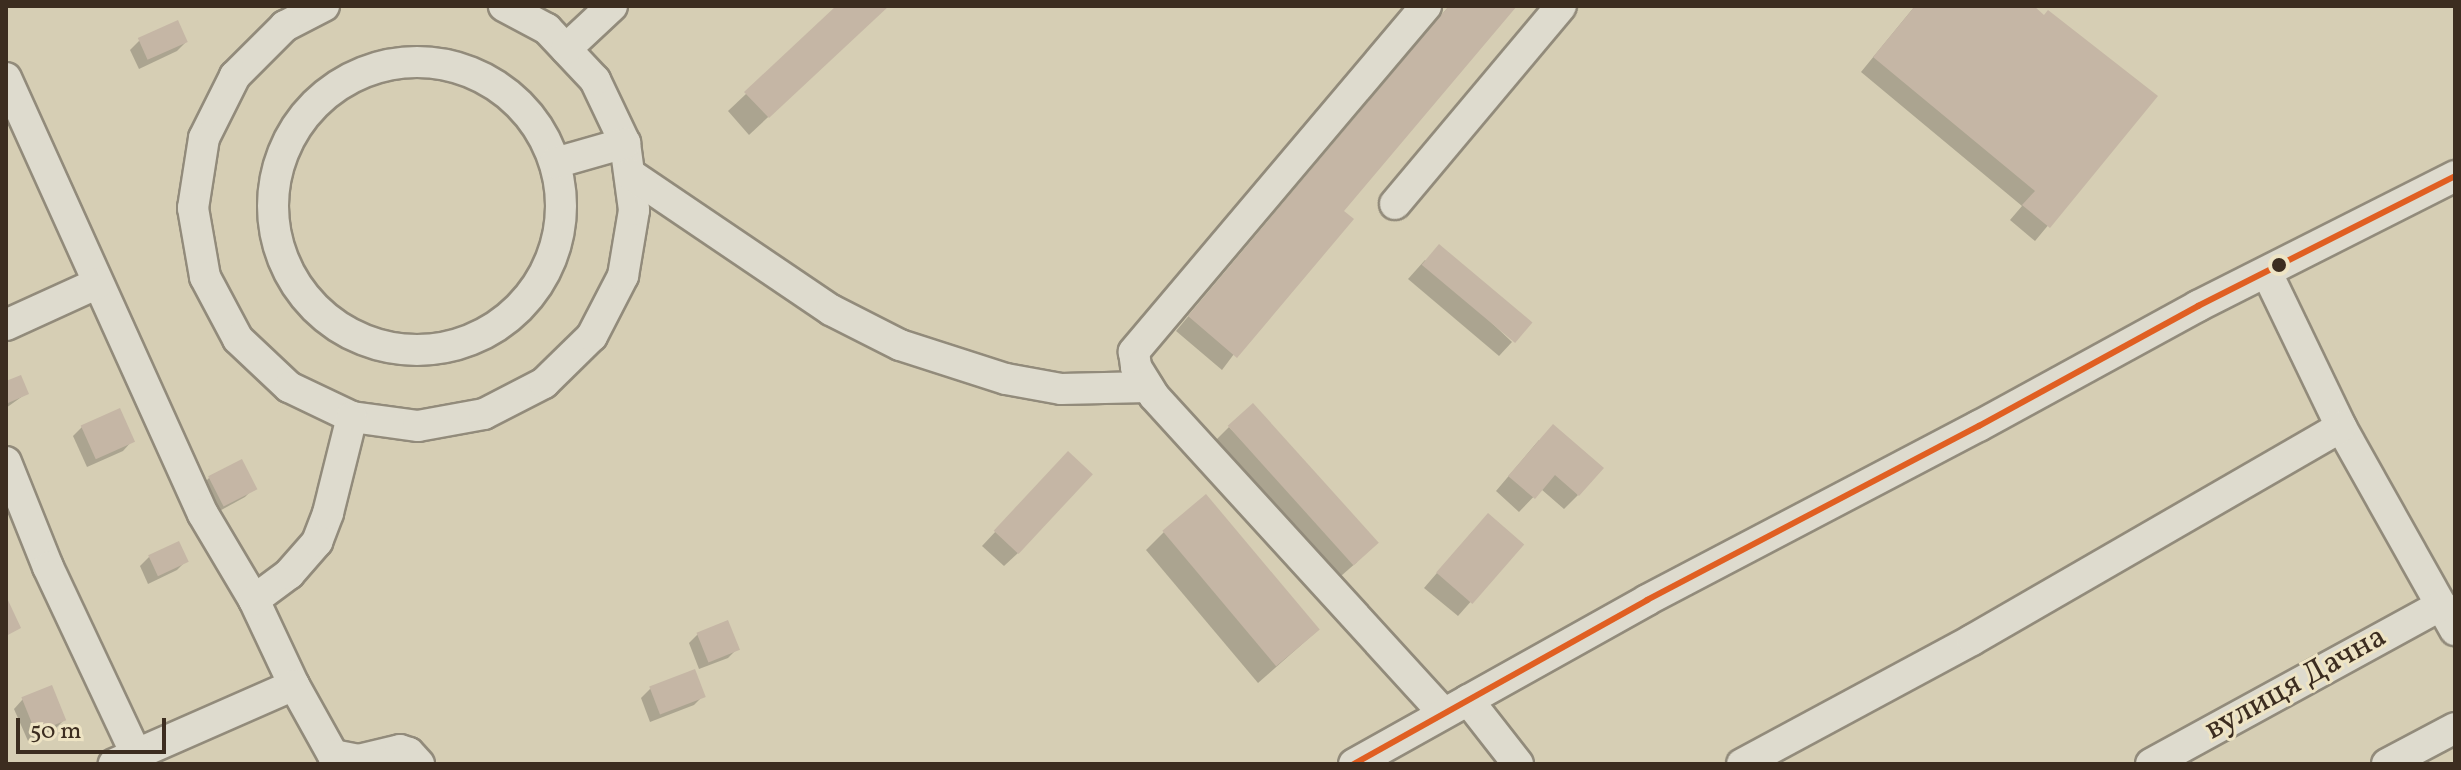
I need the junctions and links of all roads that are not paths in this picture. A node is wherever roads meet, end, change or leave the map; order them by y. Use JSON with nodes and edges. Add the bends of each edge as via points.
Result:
{"nodes":[{"id":1,"x":324,"y":6,"type":"edge"},
{"id":2,"x":504,"y":6,"type":"edge"},
{"id":3,"x":612,"y":6,"type":"edge"},
{"id":4,"x":1426,"y":6,"type":"edge"},
{"id":5,"x":1561,"y":6,"type":"edge"},
{"id":6,"x":280,"y":16,"type":"edge"},
{"id":7,"x":566,"y":49,"type":"junction"},
{"id":8,"x":6,"y":78,"type":"edge"},
{"id":9,"x":625,"y":143,"type":"junction"},
{"id":10,"x":555,"y":163,"type":"junction"},
{"id":11,"x":630,"y":174,"type":"junction"},
{"id":12,"x":2455,"y":176,"type":"edge"},
{"id":13,"x":1395,"y":204,"type":"dead end"},
{"id":14,"x":2267,"y":273,"type":"junction"},
{"id":15,"x":98,"y":283,"type":"junction"},
{"id":16,"x":6,"y":325,"type":"edge"},
{"id":17,"x":1148,"y":387,"type":"junction"},
{"id":18,"x":352,"y":417,"type":"junction"},
{"id":19,"x":2341,"y":427,"type":"junction"},
{"id":20,"x":6,"y":462,"type":"edge"},
{"id":21,"x":254,"y":600,"type":"junction"},
{"id":22,"x":2448,"y":617,"type":"edge"},
{"id":23,"x":294,"y":685,"type":"junction"},
{"id":24,"x":1455,"y":706,"type":"junction"},
{"id":25,"x":2455,"y":728,"type":"edge"},
{"id":26,"x":125,"y":759,"type":"edge"},
{"id":27,"x":419,"y":764,"type":"edge"},
{"id":28,"x":1354,"y":764,"type":"edge"},
{"id":29,"x":1518,"y":764,"type":"edge"},
{"id":30,"x":1742,"y":764,"type":"edge"},
{"id":31,"x":2151,"y":764,"type":"edge"},
{"id":32,"x":2387,"y":764,"type":"edge"}],
"edges":[{"from":1,"to":6,"type":"street"},
{"from":2,"to":7,"type":"street","via":[[547,29]]},
{"from":3,"to":7,"type":"street"},
{"from":4,"to":17,"type":"street","via":[[1134,352]]},
{"from":5,"to":13,"type":"street"},
{"from":6,"to":18,"type":"street","via":[[235,76],[204,138],[193,208],[205,277],[238,339],[289,387]]},
{"from":7,"to":9,"type":"street","via":[[595,80]]},
{"from":8,"to":15,"type":"street"},
{"from":9,"to":10,"type":"street"},
{"from":9,"to":11,"type":"street"},
{"from":10,"to":10,"type":"street","via":[[534,120],[500,87],[457,66],[410,61],[363,71],[323,96],[292,133],[275,177],[273,225],[288,271],[315,309],[354,337],[400,350],[448,347],[492,330],[528,298],[552,257],[562,210]]},
{"from":11,"to":17,"type":"street","via":[[831,310],[900,345],[1006,379],[1061,389]]},
{"from":11,"to":18,"type":"street","via":[[634,210],[623,276],[592,336],[544,383],[484,414],[418,426]]},
{"from":12,"to":14,"type":"street"},
{"from":14,"to":19,"type":"street"},
{"from":14,"to":24,"type":"street"},
{"from":15,"to":16,"type":"street"},
{"from":15,"to":21,"type":"street","via":[[203,514]]},
{"from":17,"to":24,"type":"street"},
{"from":18,"to":21,"type":"street","via":[[317,542],[289,574]]},
{"from":19,"to":22,"type":"street"},
{"from":19,"to":30,"type":"street","via":[[1972,640]]},
{"from":20,"to":26,"type":"street"},
{"from":21,"to":23,"type":"street"},
{"from":22,"to":31,"type":"street","name":"вулиця Дачна"},
{"from":23,"to":26,"type":"street"},
{"from":23,"to":27,"type":"street","via":[[333,755],[358,760],[400,750]]},
{"from":24,"to":28,"type":"street"},
{"from":24,"to":29,"type":"street"},
{"from":25,"to":32,"type":"street"}]}
